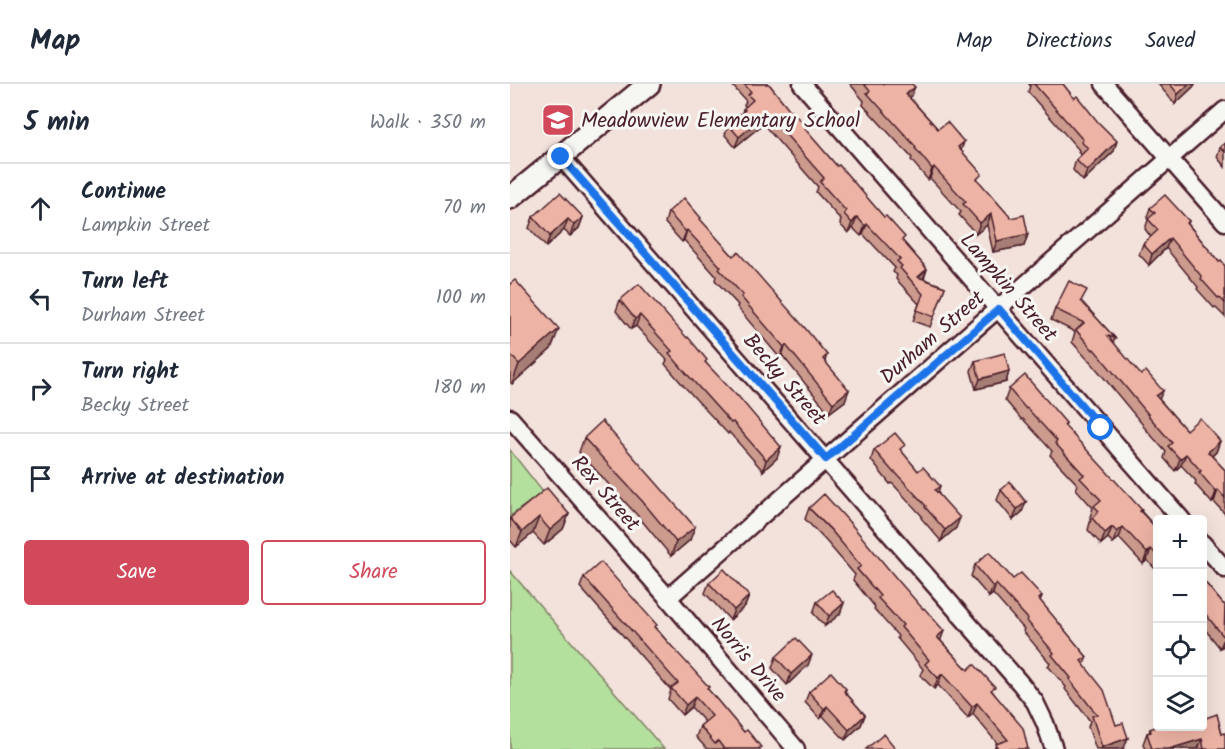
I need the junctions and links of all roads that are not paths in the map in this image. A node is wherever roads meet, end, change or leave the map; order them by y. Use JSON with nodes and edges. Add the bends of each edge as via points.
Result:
{"nodes":[{"id":1,"x":650,"y":84,"type":"edge"},
{"id":2,"x":802,"y":84,"type":"edge"},
{"id":3,"x":1104,"y":84,"type":"edge"},
{"id":4,"x":1225,"y":110,"type":"edge"},
{"id":5,"x":561,"y":157,"type":"junction"},
{"id":6,"x":1170,"y":159,"type":"junction"},
{"id":7,"x":510,"y":198,"type":"edge"},
{"id":8,"x":1225,"y":222,"type":"edge"},
{"id":9,"x":999,"y":309,"type":"junction"},
{"id":10,"x":510,"y":418,"type":"edge"},
{"id":11,"x":826,"y":459,"type":"junction"},
{"id":12,"x":1179,"y":515,"type":"edge"},
{"id":13,"x":1207,"y":548,"type":"edge"},
{"id":14,"x":1225,"y":569,"type":"edge"},
{"id":15,"x":669,"y":598,"type":"junction"},
{"id":16,"x":796,"y":749,"type":"edge"},
{"id":17,"x":1054,"y":749,"type":"edge"}],
"edges":[{"from":1,"to":5,"type":"street"},
{"from":2,"to":9,"type":"street","name":"Lampkin Street"},
{"from":3,"to":6,"type":"street"},
{"from":4,"to":6,"type":"street","name":"Durham Street"},
{"from":5,"to":7,"type":"street"},
{"from":5,"to":11,"type":"street","name":"Becky Street"},
{"from":6,"to":8,"type":"street"},
{"from":6,"to":9,"type":"street","name":"Durham Street"},
{"from":9,"to":11,"type":"street","name":"Durham Street"},
{"from":9,"to":12,"type":"street","name":"Lampkin Street"},
{"from":10,"to":15,"type":"street","name":"Rex Street"},
{"from":11,"to":15,"type":"street","name":"Durham Street"},
{"from":11,"to":17,"type":"street","name":"Becky Street","via":[[1035,702]]},
{"from":13,"to":14,"type":"street"},
{"from":15,"to":16,"type":"street","name":"Norris Drive"}]}
